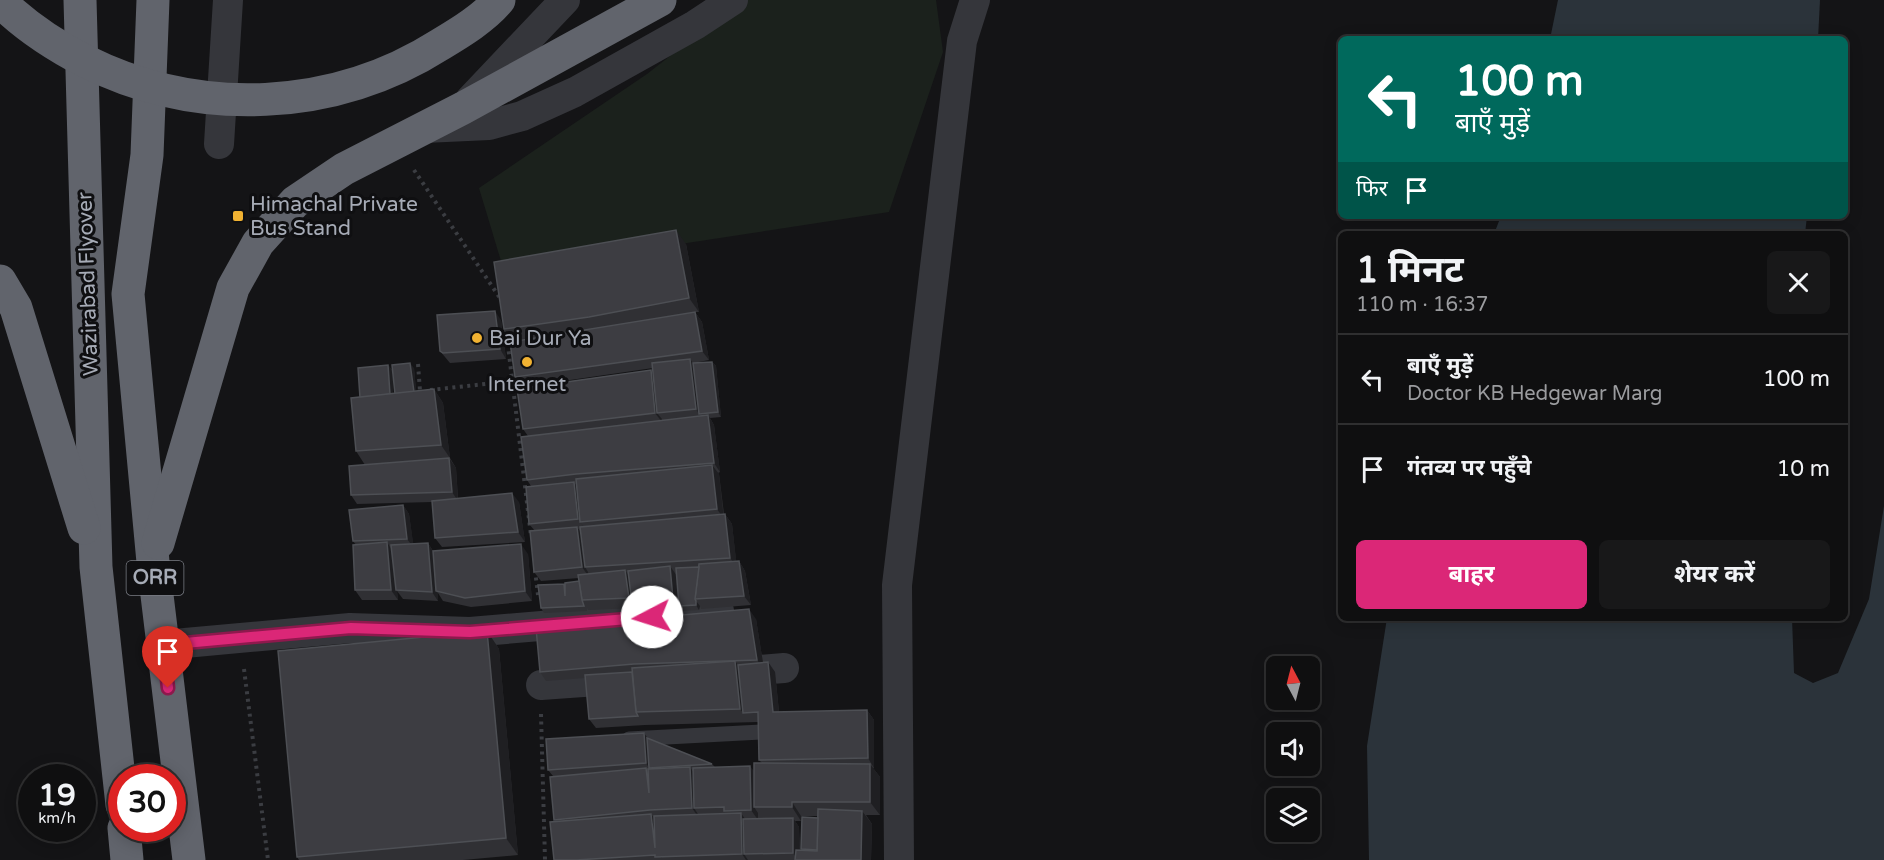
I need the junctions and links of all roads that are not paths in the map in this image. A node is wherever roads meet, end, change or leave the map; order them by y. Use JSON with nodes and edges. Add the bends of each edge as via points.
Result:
{"nodes":[{"id":1,"x":80,"y":0,"type":"edge"},
{"id":2,"x":228,"y":0,"type":"edge"},
{"id":3,"x":499,"y":0,"type":"edge"},
{"id":4,"x":565,"y":0,"type":"edge"},
{"id":5,"x":660,"y":0,"type":"edge"},
{"id":6,"x":733,"y":0,"type":"edge"},
{"id":7,"x":975,"y":0,"type":"edge"},
{"id":8,"x":0,"y":1,"type":"edge"},
{"id":9,"x":152,"y":3,"type":"edge"},
{"id":10,"x":463,"y":108,"type":"junction"},
{"id":11,"x":410,"y":135,"type":"junction"},
{"id":12,"x":219,"y":144,"type":"dead end"},
{"id":13,"x":0,"y":281,"type":"edge"},
{"id":14,"x":153,"y":562,"type":"junction"},
{"id":15,"x":96,"y":567,"type":"junction"},
{"id":16,"x":719,"y":611,"type":"edge"},
{"id":17,"x":163,"y":645,"type":"junction"},
{"id":18,"x":784,"y":668,"type":"dead end"},
{"id":19,"x":703,"y":674,"type":"edge"},
{"id":20,"x":657,"y":677,"type":"edge"},
{"id":21,"x":541,"y":685,"type":"edge"},
{"id":22,"x":762,"y":732,"type":"edge"},
{"id":23,"x":611,"y":740,"type":"edge"},
{"id":24,"x":118,"y":764,"type":"edge"},
{"id":25,"x":125,"y":842,"type":"edge"},
{"id":26,"x":127,"y":860,"type":"edge"},
{"id":27,"x":189,"y":860,"type":"edge"},
{"id":28,"x":899,"y":860,"type":"edge"}],
"edges":[{"from":1,"to":15,"type":"highway","name":"Wazirabad Flyover","number":"ORR"},
{"from":2,"to":12,"type":"street"},
{"from":3,"to":8,"type":"highway","bridge":true,"via":[[422,56],[383,74],[333,90],[290,98],[253,99],[209,99],[161,90],[104,70],[36,33]]},
{"from":4,"to":10,"type":"street"},
{"from":5,"to":10,"type":"highway"},
{"from":6,"to":11,"type":"street","via":[[575,92],[522,116]]},
{"from":7,"to":28,"type":"street","via":[[962,41],[897,585]]},
{"from":9,"to":14,"type":"highway","number":"ORR","via":[[147,155],[128,294]]},
{"from":10,"to":11,"type":"highway"},
{"from":11,"to":14,"type":"highway","via":[[344,169],[295,202],[258,243],[233,288]]},
{"from":13,"to":15,"type":"highway","number":"ORR","via":[[16,308]]},
{"from":14,"to":17,"type":"highway","number":"ORR"},
{"from":15,"to":24,"type":"highway","number":"ORR"},
{"from":16,"to":17,"type":"street","via":[[470,632],[351,628]]},
{"from":17,"to":27,"type":"highway","number":"ORR"},
{"from":18,"to":19,"type":"street"},
{"from":20,"to":21,"type":"street"},
{"from":22,"to":23,"type":"lane"},
{"from":25,"to":26,"type":"highway"}]}
